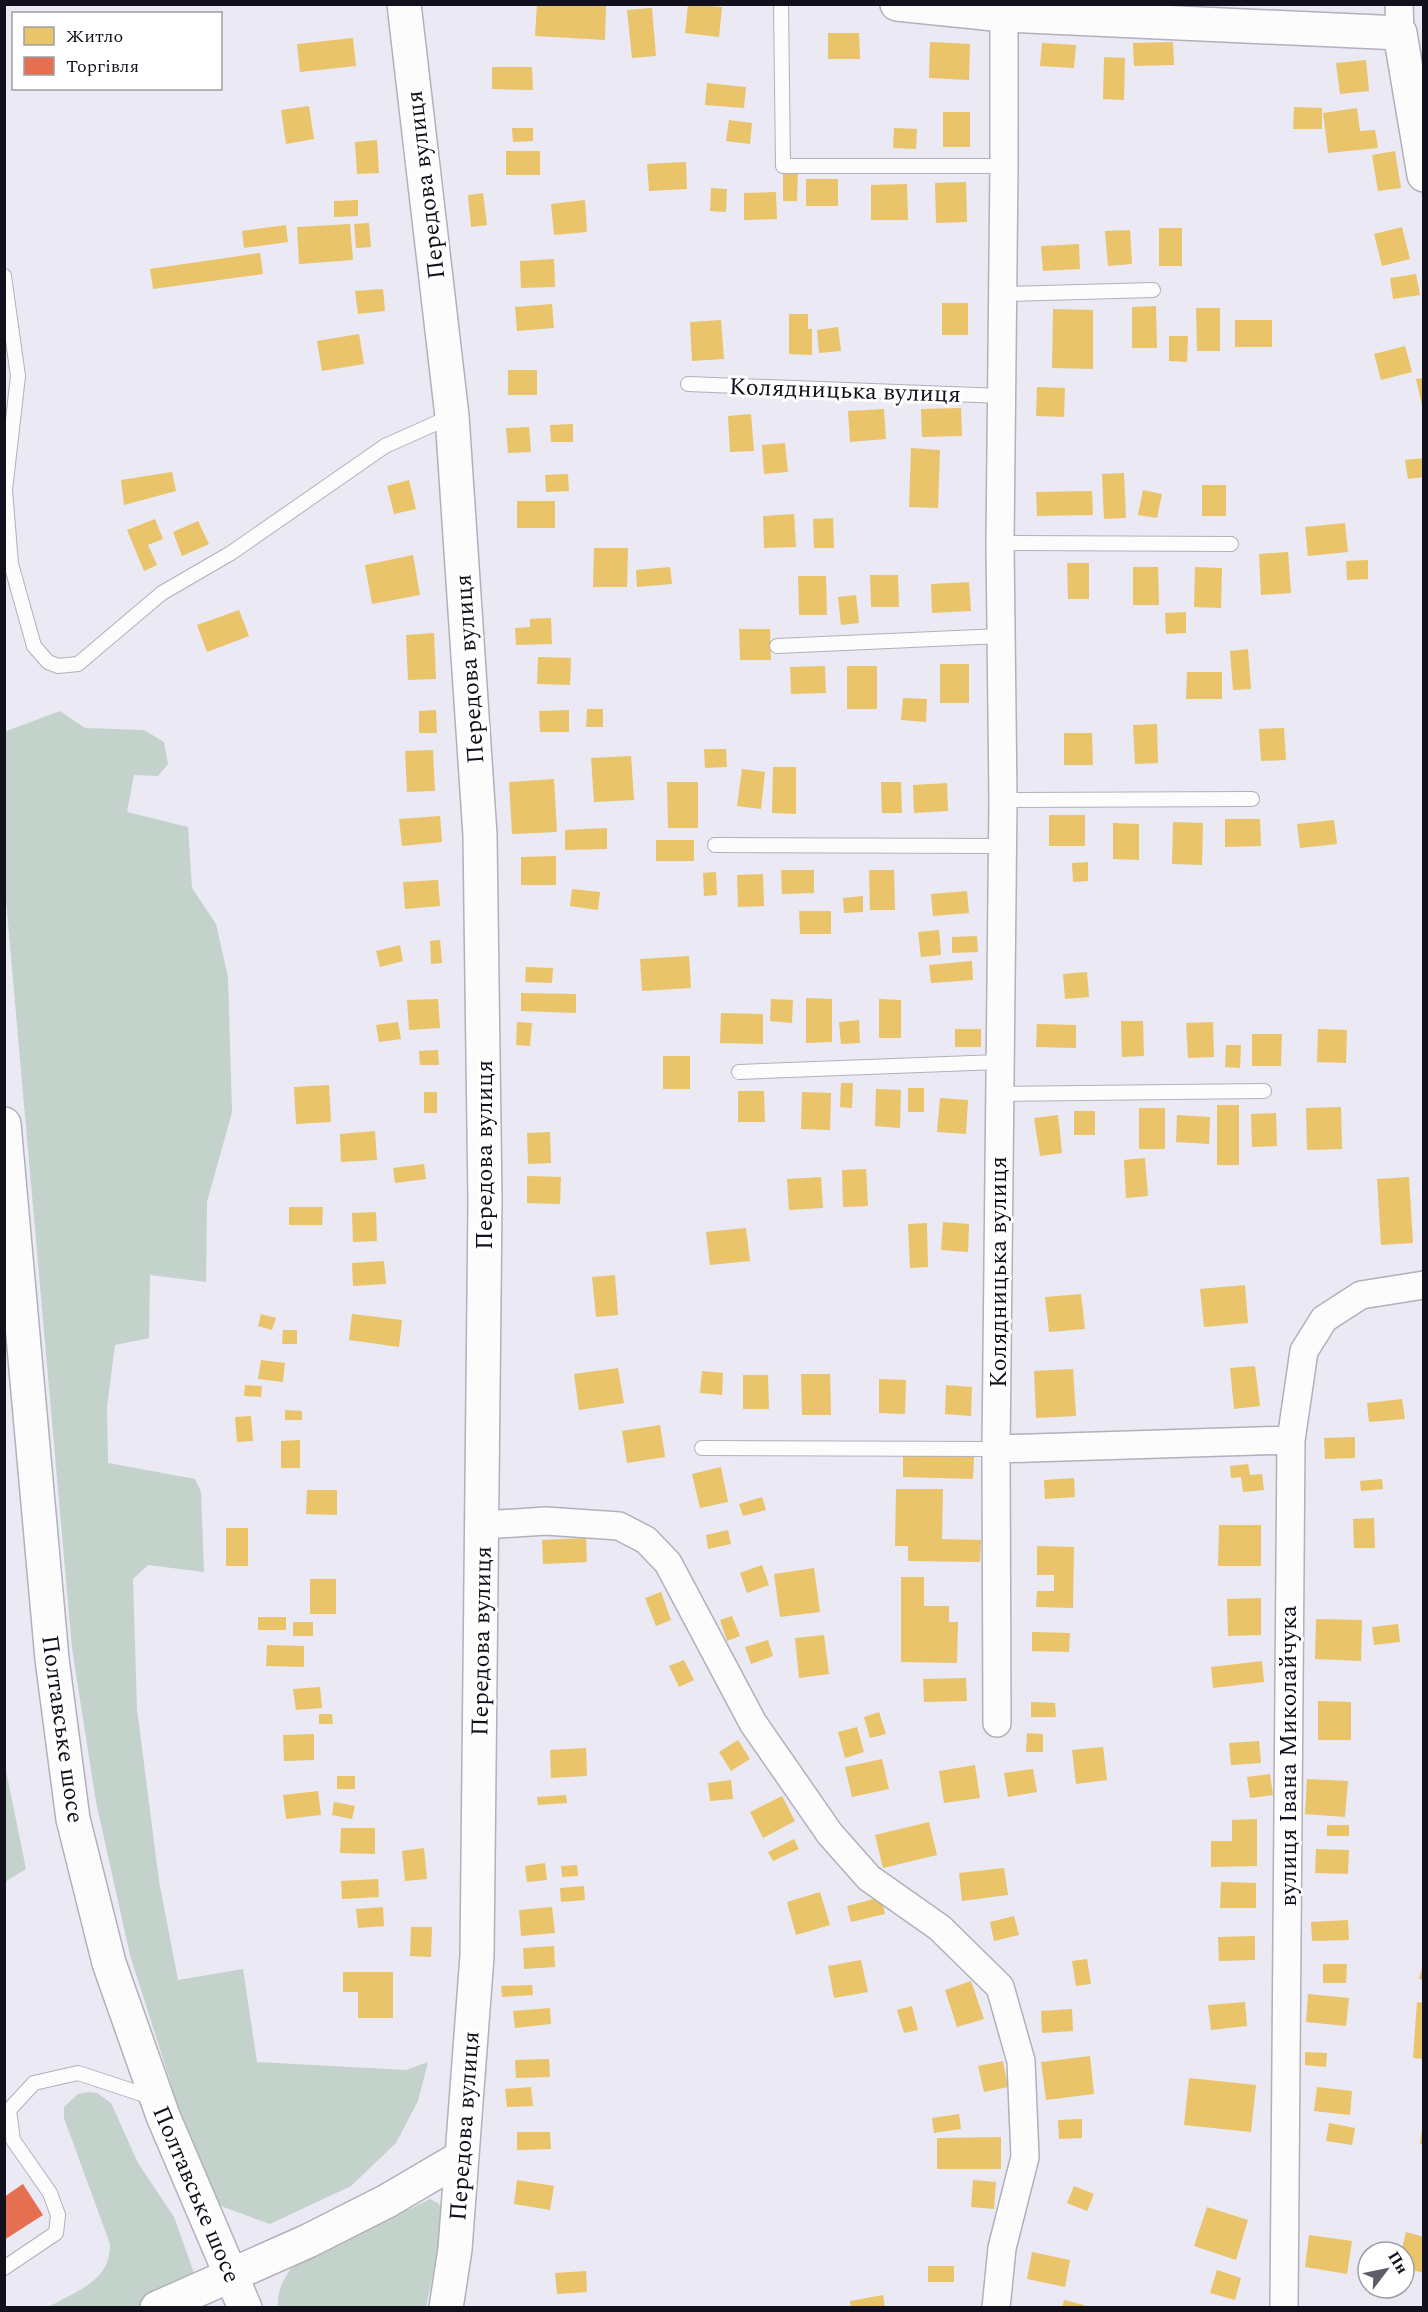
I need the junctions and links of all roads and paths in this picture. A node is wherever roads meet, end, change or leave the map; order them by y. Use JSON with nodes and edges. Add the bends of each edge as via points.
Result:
{"nodes":[{"id":1,"x":404,"y":4,"type":"edge"},
{"id":2,"x":782,"y":4,"type":"edge"},
{"id":3,"x":897,"y":4,"type":"edge"},
{"id":4,"x":1004,"y":10,"type":"edge"},
{"id":5,"x":1399,"y":19,"type":"edge"},
{"id":6,"x":1004,"y":166,"type":"junction"},
{"id":7,"x":1424,"y":175,"type":"edge"},
{"id":8,"x":4,"y":276,"type":"edge"},
{"id":9,"x":1153,"y":290,"type":"dead end"},
{"id":10,"x":1003,"y":294,"type":"junction"},
{"id":11,"x":11,"y":374,"type":"edge"},
{"id":12,"x":688,"y":384,"type":"dead end"},
{"id":13,"x":1002,"y":396,"type":"junction"},
{"id":14,"x":452,"y":416,"type":"junction"},
{"id":15,"x":1000,"y":543,"type":"junction"},
{"id":16,"x":1231,"y":544,"type":"dead end"},
{"id":17,"x":1001,"y":636,"type":"junction"},
{"id":18,"x":777,"y":646,"type":"dead end"},
{"id":19,"x":1252,"y":799,"type":"dead end"},
{"id":20,"x":1003,"y":800,"type":"junction"},
{"id":21,"x":715,"y":845,"type":"dead end"},
{"id":22,"x":1000,"y":846,"type":"junction"},
{"id":23,"x":999,"y":1062,"type":"junction"},
{"id":24,"x":739,"y":1072,"type":"dead end"},
{"id":25,"x":1264,"y":1091,"type":"dead end"},
{"id":26,"x":999,"y":1094,"type":"junction"},
{"id":27,"x":4,"y":1124,"type":"edge"},
{"id":28,"x":1424,"y":1285,"type":"edge"},
{"id":29,"x":1291,"y":1440,"type":"junction"},
{"id":30,"x":702,"y":1448,"type":"dead end"},
{"id":31,"x":996,"y":1449,"type":"junction"},
{"id":32,"x":483,"y":1525,"type":"junction"},
{"id":33,"x":997,"y":1723,"type":"dead end"},
{"id":34,"x":157,"y":2099,"type":"junction"},
{"id":35,"x":462,"y":2157,"type":"junction"},
{"id":36,"x":4,"y":2268,"type":"edge"},
{"id":37,"x":230,"y":2274,"type":"junction"},
{"id":38,"x":157,"y":2307,"type":"edge"},
{"id":39,"x":245,"y":2307,"type":"edge"},
{"id":40,"x":446,"y":2307,"type":"edge"},
{"id":41,"x":996,"y":2307,"type":"edge"},
{"id":42,"x":1284,"y":2307,"type":"edge"}],
"edges":[{"from":1,"to":14,"type":"street","name":"Передова вулиця"},
{"from":2,"to":6,"type":"lane","via":[[783,166]]},
{"from":3,"to":4,"type":"street"},
{"from":4,"to":5,"type":"street"},
{"from":4,"to":6,"type":"street","name":"Колядницька вулиця"},
{"from":5,"to":7,"type":"street"},
{"from":6,"to":10,"type":"street","name":"Колядницька вулиця"},
{"from":8,"to":11,"type":"lane"},
{"from":9,"to":10,"type":"lane"},
{"from":10,"to":13,"type":"street","name":"Колядницька вулиця"},
{"from":11,"to":14,"type":"lane","via":[[5,490],[11,564],[34,646],[48,662],[58,666],[78,664],[162,593],[231,553],[385,446]]},
{"from":12,"to":13,"type":"lane","name":"Колядницька вулиця"},
{"from":13,"to":15,"type":"street","name":"Колядницька вулиця"},
{"from":14,"to":32,"type":"street","name":"Передова вулиця","via":[[480,835],[485,1202]]},
{"from":15,"to":16,"type":"lane"},
{"from":15,"to":17,"type":"street","name":"Колядницька вулиця"},
{"from":17,"to":18,"type":"lane"},
{"from":17,"to":20,"type":"street","name":"Колядницька вулиця"},
{"from":19,"to":20,"type":"lane"},
{"from":20,"to":22,"type":"street","name":"Колядницька вулиця"},
{"from":21,"to":22,"type":"lane"},
{"from":22,"to":23,"type":"street","name":"Колядницька вулиця"},
{"from":23,"to":24,"type":"lane"},
{"from":23,"to":26,"type":"street","name":"Колядницька вулиця"},
{"from":25,"to":26,"type":"lane"},
{"from":26,"to":31,"type":"street","name":"Колядницька вулиця"},
{"from":27,"to":34,"type":"street","name":"Полтавське шосе","via":[[52,1659],[73,1819],[109,1964]]},
{"from":28,"to":29,"type":"street","name":"вулиця Івана Миколайчука","via":[[1361,1295],[1324,1319],[1304,1351]]},
{"from":29,"to":31,"type":"street"},
{"from":29,"to":42,"type":"street","name":"вулиця Івана Миколайчука"},
{"from":30,"to":31,"type":"lane"},
{"from":31,"to":33,"type":"street","name":"Колядницька вулиця"},
{"from":32,"to":35,"type":"street","name":"Передова вулиця","via":[[477,1956]]},
{"from":32,"to":41,"type":"street","via":[[546,1521],[619,1526],[646,1540],[668,1563],[753,1723],[830,1834],[869,1878],[940,1928],[1000,1987],[1021,2061],[1025,2157],[1002,2248]]},
{"from":34,"to":36,"type":"lane","via":[[78,2073],[34,2083],[9,2110],[13,2139],[50,2193],[58,2215],[56,2233]]},
{"from":34,"to":37,"type":"street","name":"Полтавське шосе"},
{"from":35,"to":37,"type":"street","via":[[308,2241]]},
{"from":35,"to":40,"type":"street","name":"Передова вулиця"},
{"from":37,"to":38,"type":"street"},
{"from":37,"to":39,"type":"street","name":"Полтавське шосе"}]}
